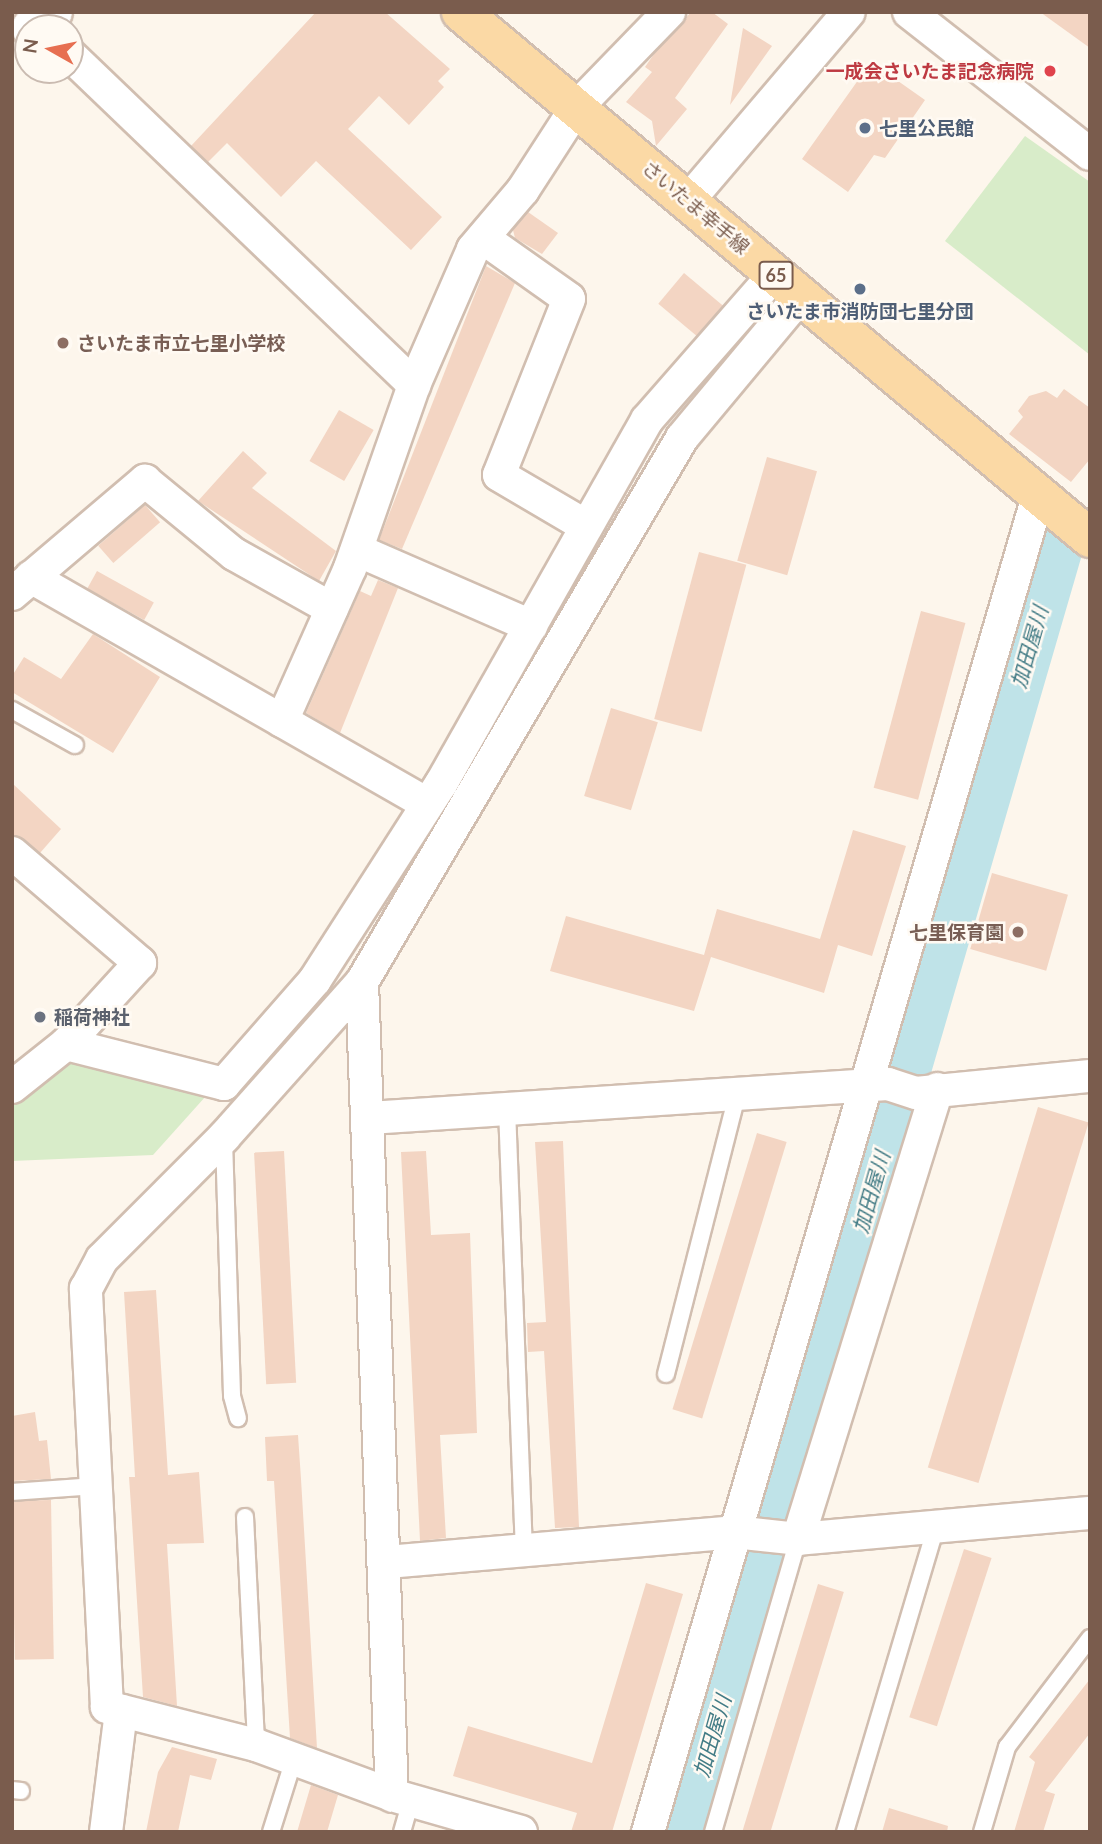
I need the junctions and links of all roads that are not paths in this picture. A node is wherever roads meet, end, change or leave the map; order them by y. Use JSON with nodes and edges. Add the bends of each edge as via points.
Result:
{"nodes":[{"id":1,"x":461,"y":12,"type":"edge"},
{"id":2,"x":669,"y":12,"type":"edge"},
{"id":3,"x":849,"y":12,"type":"edge"},
{"id":4,"x":909,"y":12,"type":"edge"},
{"id":5,"x":84,"y":68,"type":"edge"},
{"id":6,"x":576,"y":108,"type":"junction"},
{"id":7,"x":1090,"y":154,"type":"edge"},
{"id":8,"x":688,"y":201,"type":"junction"},
{"id":9,"x":482,"y":238,"type":"junction"},
{"id":10,"x":788,"y":285,"type":"junction"},
{"id":11,"x":414,"y":385,"type":"junction"},
{"id":12,"x":1038,"y":496,"type":"junction"},
{"id":13,"x":586,"y":526,"type":"junction"},
{"id":14,"x":1090,"y":538,"type":"edge"},
{"id":15,"x":356,"y":550,"type":"junction"},
{"id":16,"x":22,"y":585,"type":"edge"},
{"id":17,"x":332,"y":609,"type":"junction"},
{"id":18,"x":531,"y":626,"type":"junction"},
{"id":19,"x":12,"y":710,"type":"edge"},
{"id":20,"x":282,"y":721,"type":"junction"},
{"id":21,"x":75,"y":745,"type":"dead end"},
{"id":22,"x":427,"y":804,"type":"junction"},
{"id":23,"x":12,"y":853,"type":"edge"},
{"id":24,"x":362,"y":982,"type":"junction"},
{"id":25,"x":66,"y":1044,"type":"junction"},
{"id":26,"x":1090,"y":1076,"type":"edge"},
{"id":27,"x":12,"y":1087,"type":"edge"},
{"id":28,"x":901,"y":1088,"type":"junction"},
{"id":29,"x":737,"y":1095,"type":"junction"},
{"id":30,"x":508,"y":1109,"type":"junction"},
{"id":31,"x":369,"y":1118,"type":"junction"},
{"id":32,"x":224,"y":1137,"type":"junction"},
{"id":33,"x":666,"y":1374,"type":"dead end"},
{"id":34,"x":238,"y":1418,"type":"dead end"},
{"id":35,"x":95,"y":1486,"type":"junction"},
{"id":36,"x":12,"y":1492,"type":"edge"},
{"id":37,"x":1090,"y":1513,"type":"edge"},
{"id":38,"x":245,"y":1517,"type":"dead end"},
{"id":39,"x":936,"y":1527,"type":"junction"},
{"id":40,"x":734,"y":1532,"type":"junction"},
{"id":41,"x":798,"y":1539,"type":"junction"},
{"id":42,"x":524,"y":1550,"type":"junction"},
{"id":43,"x":387,"y":1562,"type":"junction"},
{"id":44,"x":1090,"y":1638,"type":"edge"},
{"id":45,"x":121,"y":1712,"type":"junction"},
{"id":46,"x":256,"y":1745,"type":"junction"},
{"id":47,"x":294,"y":1759,"type":"junction"},
{"id":48,"x":402,"y":1797,"type":"junction"},
{"id":49,"x":106,"y":1832,"type":"edge"},
{"id":50,"x":271,"y":1832,"type":"edge"},
{"id":51,"x":402,"y":1832,"type":"edge"},
{"id":52,"x":521,"y":1832,"type":"edge"},
{"id":53,"x":648,"y":1832,"type":"edge"},
{"id":54,"x":713,"y":1832,"type":"edge"},
{"id":55,"x":845,"y":1832,"type":"edge"},
{"id":56,"x":982,"y":1832,"type":"edge"}],
"edges":[{"from":1,"to":6,"type":"main road","name":"さいたま幸手線","number":"65"},
{"from":2,"to":6,"type":"street"},
{"from":3,"to":8,"type":"street"},
{"from":4,"to":7,"type":"street"},
{"from":5,"to":11,"type":"street"},
{"from":6,"to":8,"type":"main road","name":"さいたま幸手線","number":"65"},
{"from":6,"to":9,"type":"street","via":[[523,190]]},
{"from":8,"to":10,"type":"main road","name":"さいたま幸手線","number":"65"},
{"from":9,"to":11,"type":"street","via":[[448,299]]},
{"from":9,"to":13,"type":"street","via":[[569,299],[499,475]]},
{"from":10,"to":12,"type":"main road","name":"さいたま幸手線","number":"65"},
{"from":10,"to":13,"type":"street","via":[[647,420]]},
{"from":10,"to":24,"type":"street","via":[[682,438]]},
{"from":11,"to":15,"type":"street"},
{"from":12,"to":14,"type":"main road","name":"さいたま幸手線","number":"65"},
{"from":12,"to":28,"type":"street"},
{"from":13,"to":18,"type":"street"},
{"from":15,"to":17,"type":"street"},
{"from":15,"to":18,"type":"street"},
{"from":16,"to":17,"type":"street","via":[[145,481],[234,554]]},
{"from":16,"to":20,"type":"street"},
{"from":17,"to":20,"type":"street"},
{"from":18,"to":22,"type":"street"},
{"from":19,"to":21,"type":"lane"},
{"from":20,"to":22,"type":"street"},
{"from":22,"to":25,"type":"street","via":[[315,980],[224,1084]]},
{"from":23,"to":25,"type":"street","via":[[140,963]]},
{"from":24,"to":31,"type":"street"},
{"from":24,"to":32,"type":"street"},
{"from":25,"to":27,"type":"street"},
{"from":26,"to":28,"type":"street"},
{"from":28,"to":29,"type":"street"},
{"from":28,"to":40,"type":"street"},
{"from":28,"to":41,"type":"street"},
{"from":29,"to":30,"type":"street"},
{"from":29,"to":33,"type":"lane"},
{"from":30,"to":31,"type":"street"},
{"from":30,"to":42,"type":"lane"},
{"from":31,"to":43,"type":"street"},
{"from":32,"to":34,"type":"lane","via":[[232,1396]]},
{"from":32,"to":35,"type":"street","via":[[102,1259],[86,1289]]},
{"from":35,"to":36,"type":"lane"},
{"from":35,"to":45,"type":"street","via":[[107,1707]]},
{"from":37,"to":39,"type":"street"},
{"from":38,"to":46,"type":"lane"},
{"from":39,"to":41,"type":"street"},
{"from":39,"to":55,"type":"lane"},
{"from":40,"to":41,"type":"street"},
{"from":40,"to":42,"type":"street"},
{"from":40,"to":53,"type":"street"},
{"from":41,"to":54,"type":"lane"},
{"from":42,"to":43,"type":"street"},
{"from":43,"to":48,"type":"street"},
{"from":44,"to":56,"type":"lane","via":[[1007,1747]]},
{"from":45,"to":46,"type":"street"},
{"from":45,"to":49,"type":"street"},
{"from":46,"to":47,"type":"street"},
{"from":47,"to":48,"type":"street"},
{"from":47,"to":50,"type":"lane"},
{"from":48,"to":51,"type":"lane"},
{"from":48,"to":52,"type":"street"}]}
